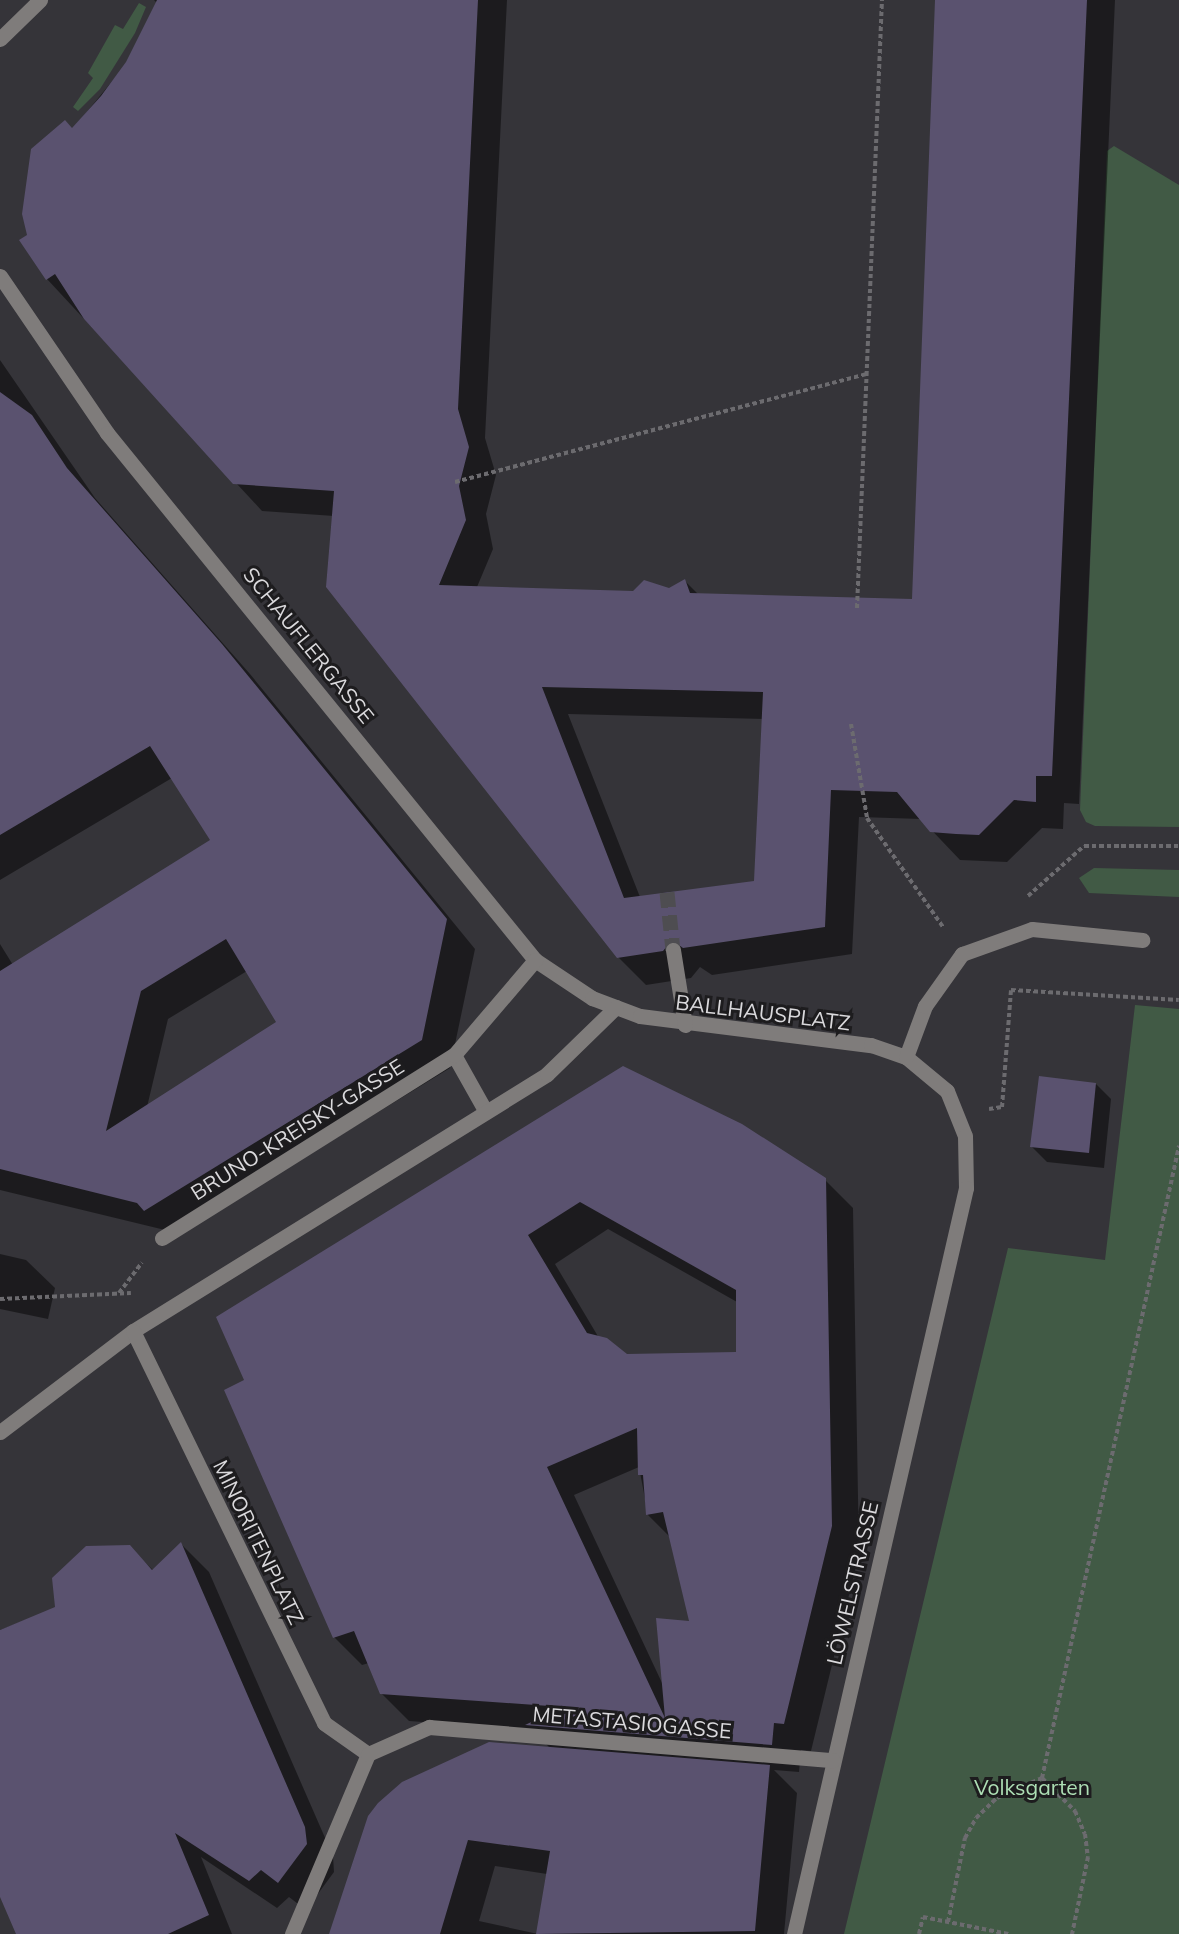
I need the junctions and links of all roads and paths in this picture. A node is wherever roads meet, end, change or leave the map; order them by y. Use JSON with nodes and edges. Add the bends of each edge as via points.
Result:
{"nodes":[{"id":1,"x":40,"y":0,"type":"edge"},
{"id":2,"x":882,"y":0,"type":"edge"},
{"id":3,"x":0,"y":39,"type":"edge"},
{"id":4,"x":0,"y":276,"type":"edge"},
{"id":5,"x":866,"y":374,"type":"junction"},
{"id":6,"x":455,"y":482,"type":"dead end"},
{"id":7,"x":857,"y":608,"type":"dead end"},
{"id":8,"x":851,"y":724,"type":"dead end"},
{"id":9,"x":1179,"y":846,"type":"edge"},
{"id":10,"x":1023,"y":900,"type":"dead end"},
{"id":11,"x":1142,"y":939,"type":"dead end"},
{"id":12,"x":673,"y":950,"type":"tunnel mouth"},
{"id":13,"x":962,"y":954,"type":"junction"},
{"id":14,"x":535,"y":960,"type":"junction"},
{"id":15,"x":1179,"y":1000,"type":"edge"},
{"id":16,"x":616,"y":1008,"type":"junction"},
{"id":17,"x":685,"y":1025,"type":"junction"},
{"id":18,"x":454,"y":1055,"type":"junction"},
{"id":19,"x":906,"y":1057,"type":"junction"},
{"id":20,"x":486,"y":1112,"type":"junction"},
{"id":21,"x":957,"y":1113,"type":"junction"},
{"id":22,"x":1179,"y":1146,"type":"edge"},
{"id":23,"x":162,"y":1238,"type":"dead end"},
{"id":24,"x":954,"y":1243,"type":"joint"},
{"id":25,"x":141,"y":1292,"type":"dead end"},
{"id":26,"x":0,"y":1299,"type":"edge"},
{"id":27,"x":134,"y":1331,"type":"junction"},
{"id":28,"x":0,"y":1432,"type":"edge"},
{"id":29,"x":368,"y":1754,"type":"junction"},
{"id":30,"x":833,"y":1760,"type":"junction"},
{"id":31,"x":1042,"y":1778,"type":"junction"},
{"id":32,"x":948,"y":1922,"type":"junction"},
{"id":33,"x":292,"y":1934,"type":"edge"},
{"id":34,"x":794,"y":1934,"type":"edge"},
{"id":35,"x":919,"y":1934,"type":"edge"},
{"id":36,"x":1008,"y":1934,"type":"edge"},
{"id":37,"x":1071,"y":1934,"type":"edge"}],
"edges":[{"from":1,"to":3,"type":"street"},
{"from":2,"to":5,"type":"path"},
{"from":4,"to":14,"type":"street","name":"SCHAUFLERGASSE","via":[[107,433],[316,684],[511,937]]},
{"from":5,"to":6,"type":"path"},
{"from":5,"to":7,"type":"path"},
{"from":8,"to":13,"type":"path","via":[[867,818]]},
{"from":9,"to":10,"type":"path","via":[[1084,846]]},
{"from":11,"to":13,"type":"street","via":[[1032,929]]},
{"from":12,"to":17,"type":"street"},
{"from":13,"to":19,"type":"street","via":[[930,997]]},
{"from":14,"to":16,"type":"street","name":"SCHAUFLERGASSE","via":[[572,987]]},
{"from":14,"to":18,"type":"street","name":"BRUNO-KREISKY-GASSE"},
{"from":15,"to":21,"type":"path","via":[[1011,990],[1002,1107]]},
{"from":16,"to":17,"type":"street","name":"BALLHAUSPLATZ"},
{"from":16,"to":20,"type":"street","via":[[547,1074]]},
{"from":17,"to":19,"type":"street","name":"BALLHAUSPLATZ","via":[[871,1046]]},
{"from":18,"to":20,"type":"street"},
{"from":18,"to":23,"type":"street","name":"BRUNO-KREISKY-GASSE"},
{"from":19,"to":21,"type":"street","name":"BALLHAUSPLATZ","via":[[947,1091]]},
{"from":20,"to":27,"type":"street"},
{"from":21,"to":24,"type":"street","name":"BALLHAUSPLATZ","via":[[968,1157]]},
{"from":22,"to":31,"type":"path"},
{"from":24,"to":30,"type":"street","name":"LÖWELSTRASSE"},
{"from":25,"to":26,"type":"path"},
{"from":27,"to":28,"type":"street"},
{"from":27,"to":29,"type":"street","name":"MINORITENPLATZ","via":[[324,1723]]},
{"from":29,"to":30,"type":"street","name":"METASTASIOGASSE","via":[[429,1727]]},
{"from":29,"to":33,"type":"street"},
{"from":30,"to":34,"type":"street","name":"LÖWELSTRASSE"},
{"from":31,"to":32,"type":"path","via":[[997,1798],[976,1818],[965,1838]]},
{"from":31,"to":37,"type":"path","via":[[1075,1811],[1085,1834],[1088,1857]]},
{"from":32,"to":35,"type":"path","via":[[922,1917]]},
{"from":32,"to":36,"type":"path"}]}
